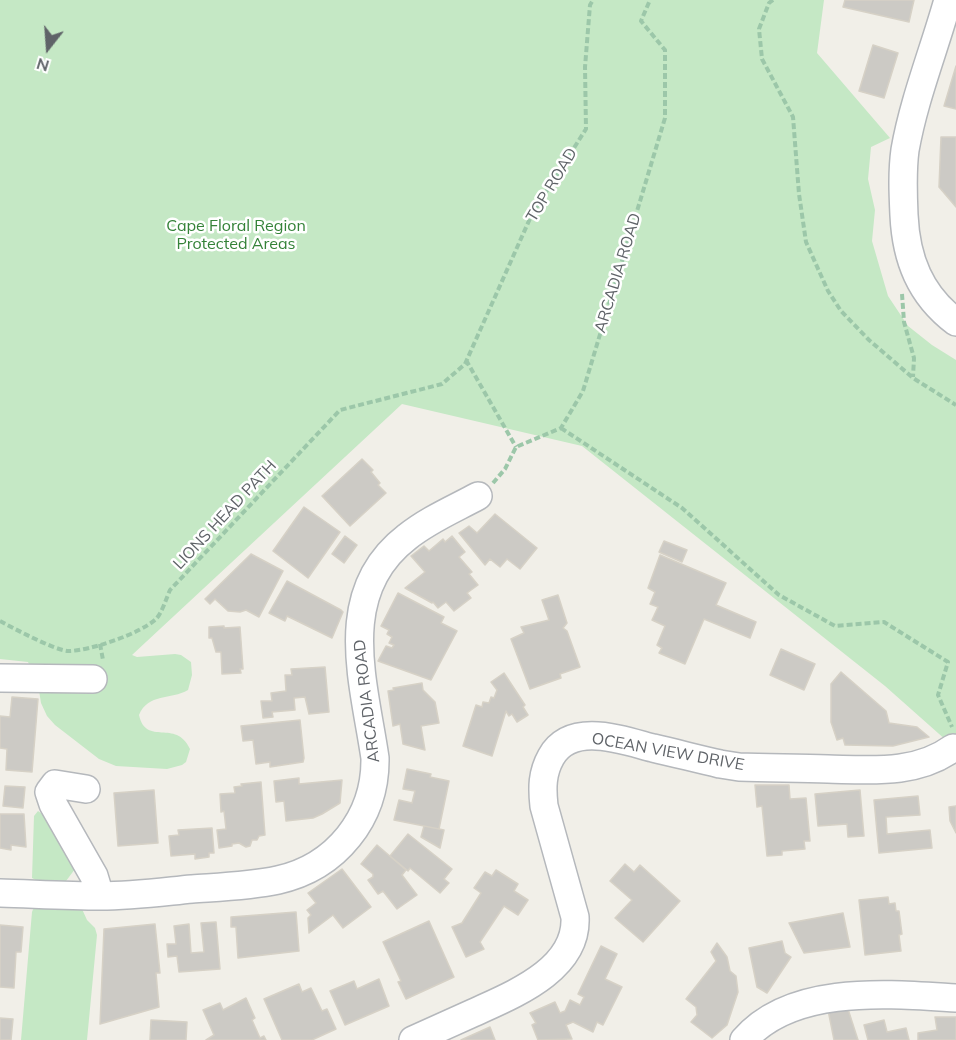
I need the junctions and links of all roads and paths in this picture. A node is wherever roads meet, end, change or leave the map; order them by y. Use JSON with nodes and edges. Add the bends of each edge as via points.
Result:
{"nodes":[{"id":1,"x":593,"y":0,"type":"edge"},
{"id":2,"x":650,"y":0,"type":"edge"},
{"id":3,"x":773,"y":0,"type":"edge"},
{"id":4,"x":948,"y":0,"type":"edge"},
{"id":5,"x":919,"y":280,"type":"junction"},
{"id":6,"x":956,"y":322,"type":"edge"},
{"id":7,"x":466,"y":360,"type":"junction"},
{"id":8,"x":913,"y":378,"type":"junction"},
{"id":9,"x":956,"y":405,"type":"edge"},
{"id":10,"x":561,"y":428,"type":"junction"},
{"id":11,"x":516,"y":447,"type":"junction"},
{"id":12,"x":478,"y":496,"type":"joint"},
{"id":13,"x":0,"y":621,"type":"edge"},
{"id":14,"x":0,"y":678,"type":"edge"},
{"id":15,"x":93,"y":679,"type":"dead end"},
{"id":16,"x":953,"y":748,"type":"joint"},
{"id":17,"x":86,"y":789,"type":"dead end"},
{"id":18,"x":0,"y":894,"type":"edge"},
{"id":19,"x":100,"y":896,"type":"junction"},
{"id":20,"x":956,"y":998,"type":"edge"},
{"id":21,"x":413,"y":1040,"type":"edge"},
{"id":22,"x":744,"y":1040,"type":"edge"}],
"edges":[{"from":1,"to":7,"type":"path","name":"TOP ROAD","via":[[585,67],[586,129],[532,214]]},
{"from":2,"to":10,"type":"path","name":"ARCADIA ROAD","via":[[641,21],[665,50],[665,118],[583,391]]},
{"from":3,"to":8,"type":"path","via":[[759,29],[762,59],[793,117],[806,242],[841,311]]},
{"from":4,"to":5,"type":"street","via":[[925,71],[904,158],[905,235]]},
{"from":5,"to":6,"type":"street","via":[[942,312]]},
{"from":5,"to":8,"type":"path","via":[[902,294],[904,322],[914,358]]},
{"from":7,"to":11,"type":"path"},
{"from":7,"to":13,"type":"path","name":"LIONS HEAD PATH","via":[[442,384],[340,410],[170,590],[157,618],[132,634],[67,651]]},
{"from":8,"to":9,"type":"path"},
{"from":10,"to":11,"type":"path"},
{"from":10,"to":16,"type":"path","via":[[682,508],[779,595],[835,626],[884,622],[948,662],[938,695],[952,726]]},
{"from":11,"to":12,"type":"path","via":[[505,469]]},
{"from":12,"to":19,"type":"street","name":"ARCADIA ROAD","via":[[402,540],[382,562],[368,589],[360,616],[359,639],[375,773],[363,815],[344,844],[318,864],[278,880]]},
{"from":14,"to":15,"type":"street"},
{"from":16,"to":21,"type":"street","name":"OCEAN VIEW DRIVE","via":[[924,764],[873,770],[739,767],[605,737],[580,737],[566,742],[548,764],[543,790],[575,917],[569,944],[552,968],[529,987]]},
{"from":17,"to":19,"type":"street","via":[[55,784],[49,792],[94,876]]},
{"from":18,"to":19,"type":"street","name":"ARCADIA ROAD"},
{"from":20,"to":22,"type":"street","via":[[852,996],[817,1000],[774,1017]]}]}
